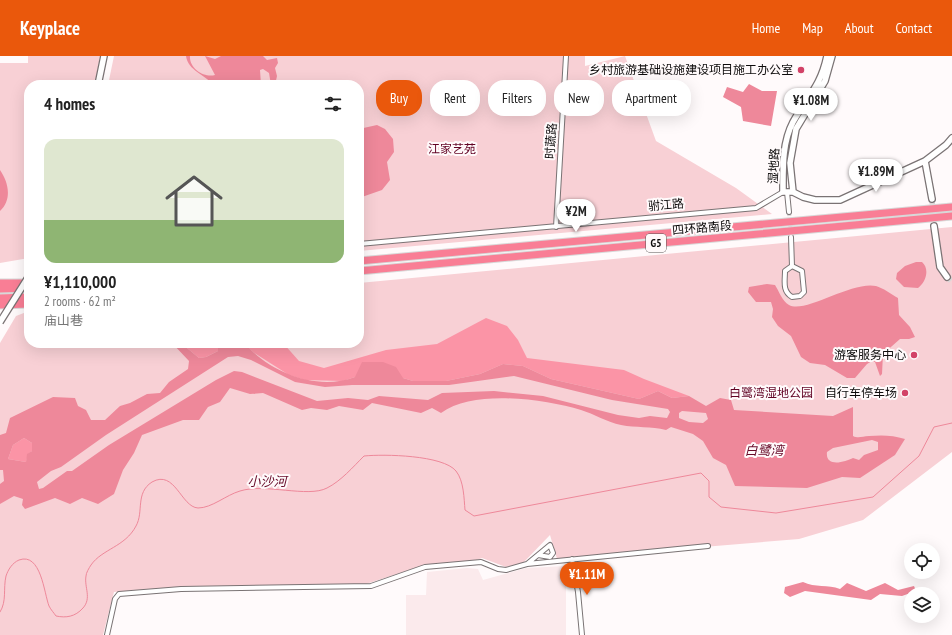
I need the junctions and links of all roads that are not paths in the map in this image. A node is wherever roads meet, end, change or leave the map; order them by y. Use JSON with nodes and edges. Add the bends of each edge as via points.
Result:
{"nodes":[{"id":1,"x":104,"y":56,"type":"edge"},
{"id":2,"x":566,"y":56,"type":"edge"},
{"id":3,"x":827,"y":56,"type":"edge"},
{"id":4,"x":832,"y":56,"type":"edge"},
{"id":5,"x":99,"y":80,"type":"edge"},
{"id":6,"x":952,"y":138,"type":"edge"},
{"id":7,"x":925,"y":161,"type":"junction"},
{"id":8,"x":788,"y":192,"type":"junction"},
{"id":9,"x":932,"y":199,"type":"tunnel mouth"},
{"id":10,"x":952,"y":207,"type":"edge"},
{"id":11,"x":789,"y":212,"type":"tunnel mouth"},
{"id":12,"x":952,"y":216,"type":"edge"},
{"id":13,"x":934,"y":226,"type":"tunnel mouth"},
{"id":14,"x":556,"y":227,"type":"junction"},
{"id":15,"x":791,"y":237,"type":"tunnel mouth"},
{"id":16,"x":364,"y":244,"type":"edge"},
{"id":17,"x":364,"y":261,"type":"edge"},
{"id":18,"x":792,"y":266,"type":"junction"},
{"id":19,"x":364,"y":270,"type":"edge"},
{"id":20,"x":947,"y":277,"type":"tunnel mouth"},
{"id":21,"x":0,"y":283,"type":"edge"},
{"id":22,"x":24,"y":283,"type":"edge"},
{"id":23,"x":24,"y":284,"type":"edge"},
{"id":24,"x":24,"y":288,"type":"edge"},
{"id":25,"x":0,"y":289,"type":"edge"},
{"id":26,"x":24,"y":297,"type":"edge"},
{"id":27,"x":0,"y":298,"type":"edge"},
{"id":28,"x":24,"y":304,"type":"edge"},
{"id":29,"x":0,"y":305,"type":"edge"},
{"id":30,"x":0,"y":322,"type":"edge"},
{"id":31,"x":708,"y":546,"type":"dead end"},
{"id":32,"x":538,"y":556,"type":"dead end"},
{"id":33,"x":572,"y":559,"type":"junction"},
{"id":34,"x":527,"y":564,"type":"junction"},
{"id":35,"x":107,"y":635,"type":"edge"},
{"id":36,"x":582,"y":635,"type":"edge"}],
"edges":[{"from":1,"to":5,"type":"street"},
{"from":2,"to":14,"type":"street","name":"时蔬路"},
{"from":3,"to":8,"type":"street","name":"湿地路","via":[[817,87],[793,122],[788,134],[783,162]]},
{"from":4,"to":8,"type":"street","name":"湿地路","via":[[826,81],[796,129]]},
{"from":6,"to":7,"type":"street"},
{"from":7,"to":8,"type":"street","via":[[840,200],[815,200]]},
{"from":7,"to":9,"type":"street"},
{"from":8,"to":11,"type":"street"},
{"from":8,"to":14,"type":"street","name":"驸江路","via":[[756,208]]},
{"from":10,"to":17,"type":"highway","name":"四环路南段","number":"G5"},
{"from":12,"to":19,"type":"highway","name":"四环路南段","number":"G5"},
{"from":13,"to":20,"type":"street","via":[[940,267]]},
{"from":14,"to":16,"type":"street","name":"驸江路"},
{"from":15,"to":18,"type":"street"},
{"from":18,"to":18,"type":"street","via":[[802,271],[804,292],[800,296],[788,295],[784,286],[786,271]]},
{"from":21,"to":22,"type":"highway"},
{"from":23,"to":30,"type":"street","bridge":true},
{"from":24,"to":25,"type":"highway"},
{"from":26,"to":27,"type":"highway"},
{"from":28,"to":29,"type":"highway"},
{"from":31,"to":33,"type":"street"},
{"from":32,"to":34,"type":"street"},
{"from":33,"to":34,"type":"street"},
{"from":33,"to":36,"type":"street"},
{"from":34,"to":35,"type":"street","via":[[506,570],[481,562],[425,567],[371,586],[181,589],[119,594],[114,599]]}]}
